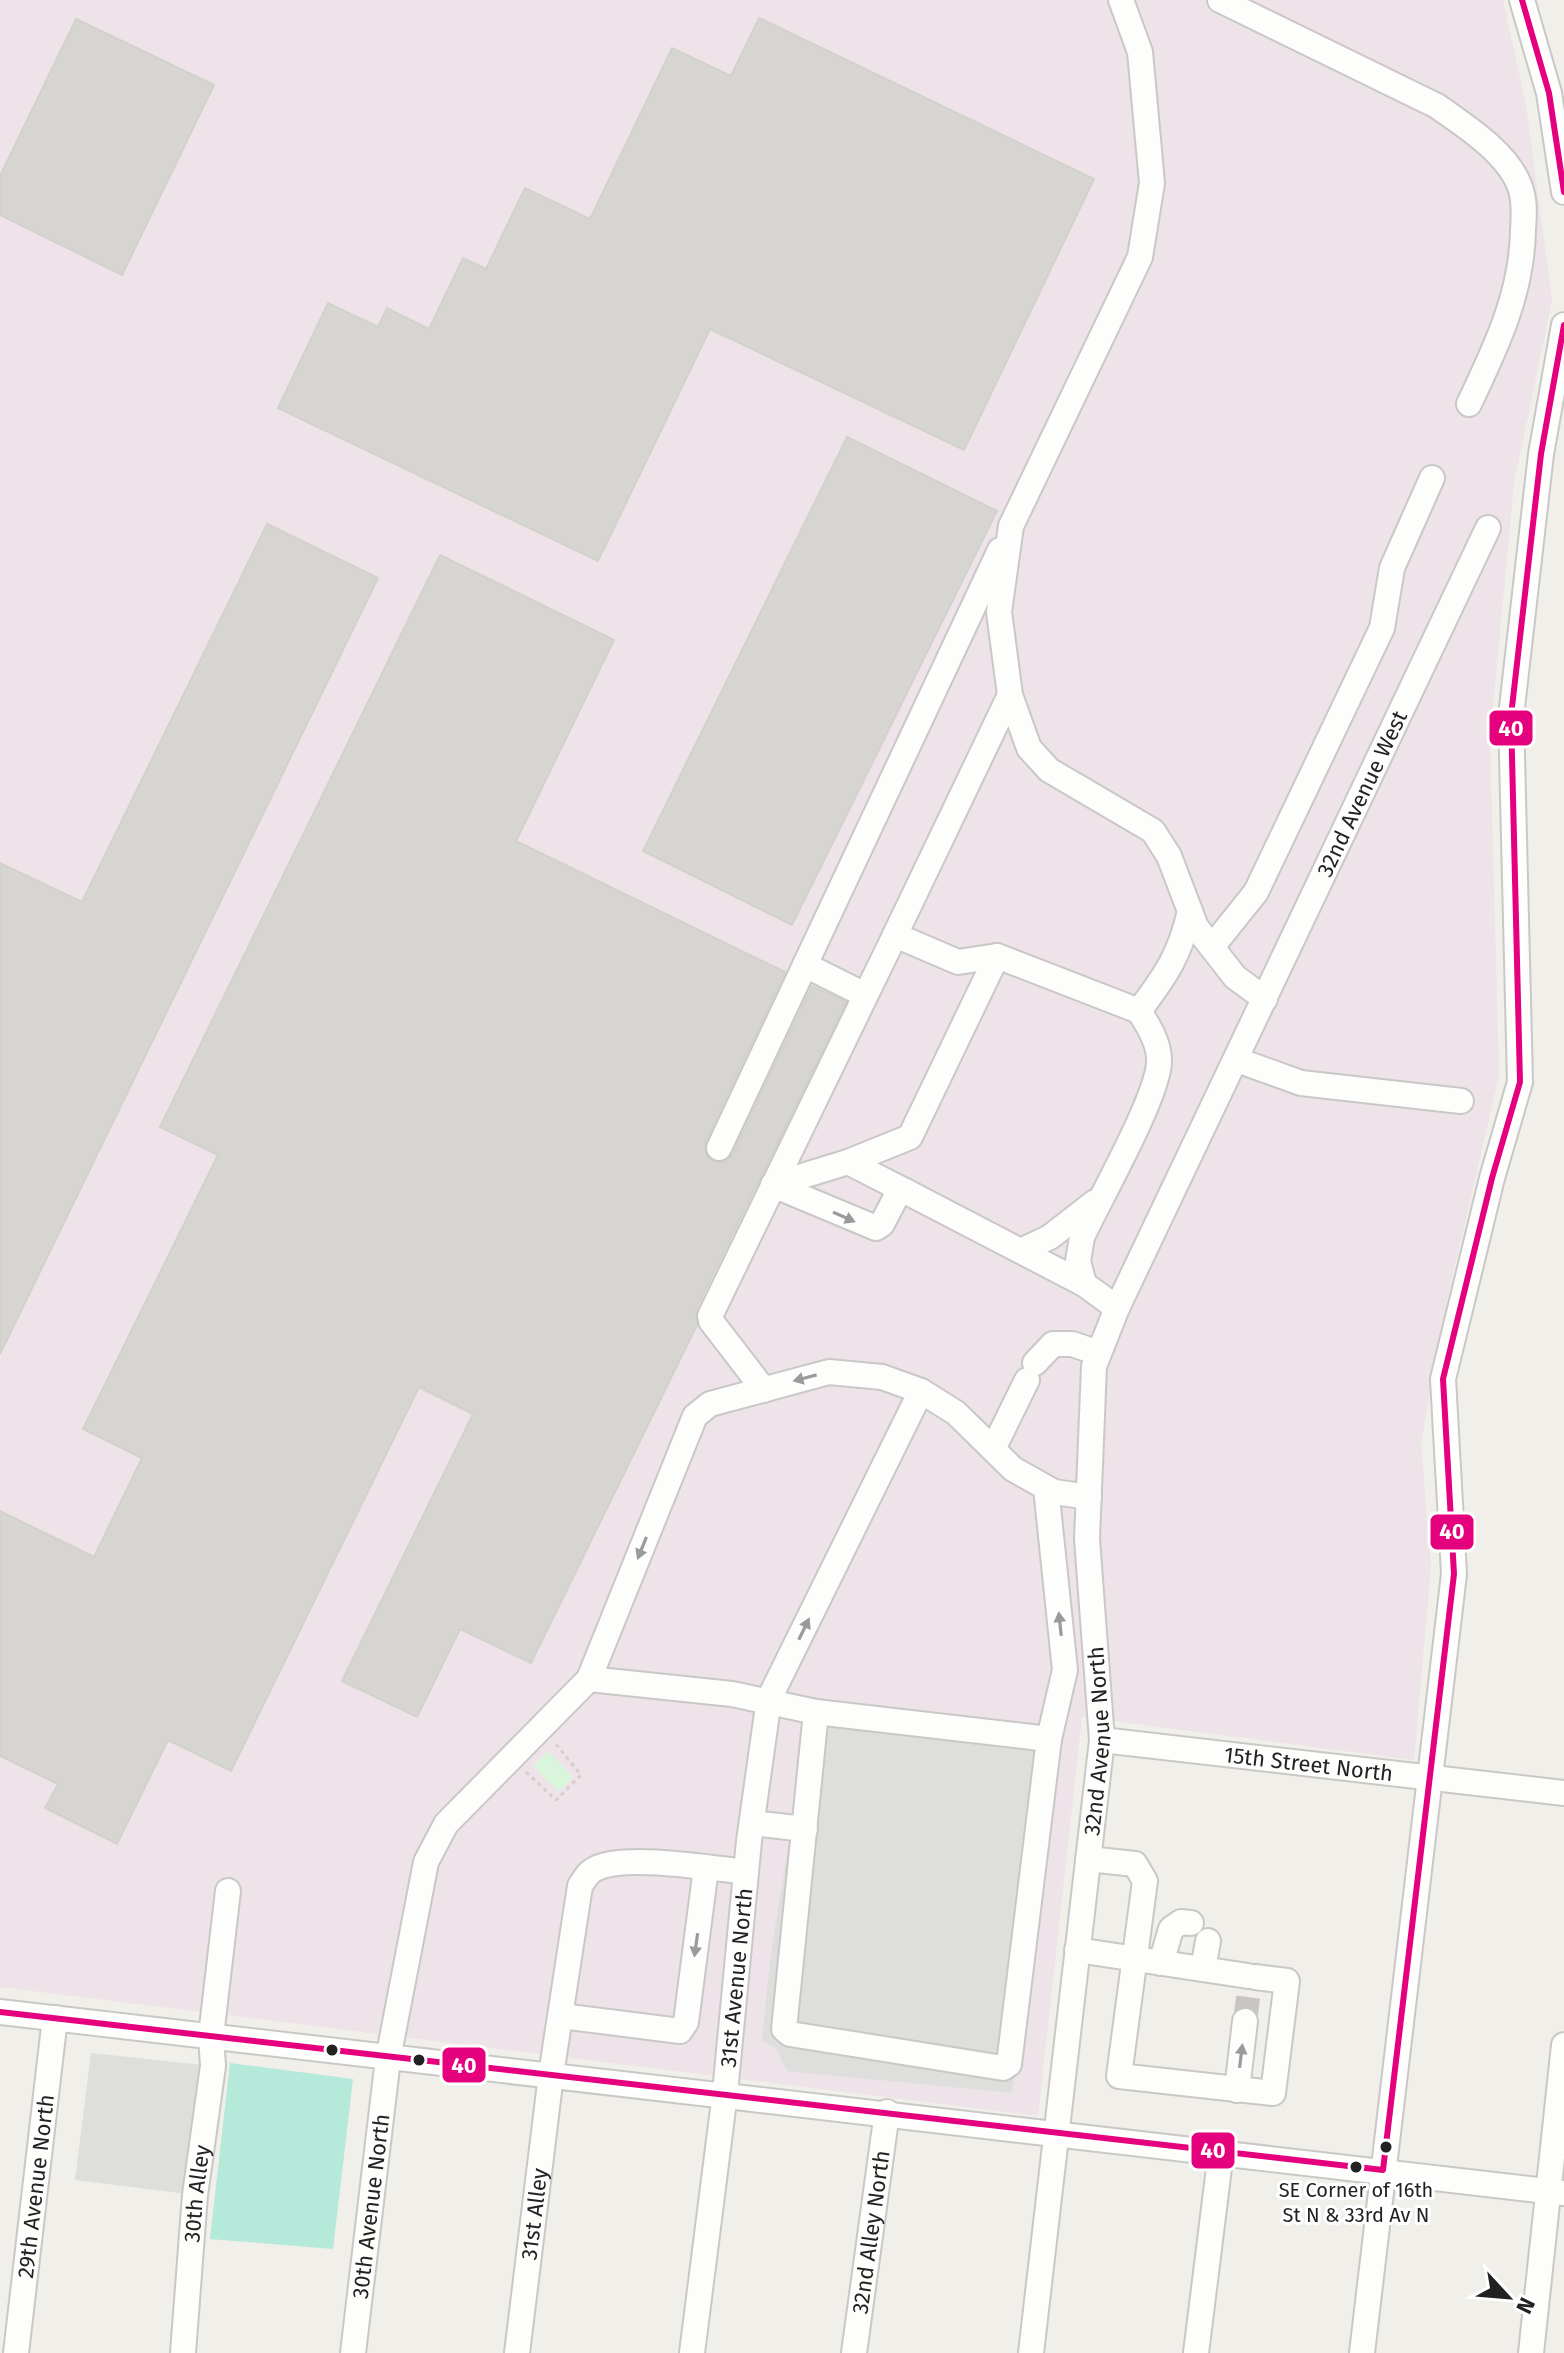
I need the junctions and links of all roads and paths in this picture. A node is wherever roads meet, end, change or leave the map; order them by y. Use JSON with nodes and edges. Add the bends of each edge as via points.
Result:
{"nodes":[{"id":1,"x":1121,"y":0,"type":"edge"},
{"id":2,"x":1220,"y":0,"type":"edge"},
{"id":3,"x":1522,"y":0,"type":"edge"},
{"id":4,"x":1564,"y":192,"type":"edge"},
{"id":5,"x":1564,"y":325,"type":"edge"},
{"id":6,"x":1469,"y":404,"type":"dead end"},
{"id":7,"x":1557,"y":404,"type":"edge"},
{"id":8,"x":1432,"y":478,"type":"dead end"},
{"id":9,"x":1011,"y":526,"type":"junction"},
{"id":10,"x":1488,"y":528,"type":"dead end"},
{"id":11,"x":1010,"y":695,"type":"junction"},
{"id":12,"x":1190,"y":911,"type":"junction"},
{"id":13,"x":895,"y":935,"type":"junction"},
{"id":14,"x":1212,"y":947,"type":"junction"},
{"id":15,"x":997,"y":956,"type":"junction"},
{"id":16,"x":805,"y":965,"type":"junction"},
{"id":17,"x":865,"y":995,"type":"junction"},
{"id":18,"x":1265,"y":999,"type":"junction"},
{"id":19,"x":1139,"y":1011,"type":"junction"},
{"id":20,"x":1237,"y":1060,"type":"junction"},
{"id":21,"x":1461,"y":1101,"type":"dead end"},
{"id":22,"x":719,"y":1148,"type":"dead end"},
{"id":23,"x":848,"y":1162,"type":"junction"},
{"id":24,"x":773,"y":1185,"type":"junction"},
{"id":25,"x":905,"y":1191,"type":"junction"},
{"id":26,"x":1101,"y":1198,"type":"junction"},
{"id":27,"x":1021,"y":1251,"type":"junction"},
{"id":28,"x":1084,"y":1284,"type":"junction"},
{"id":29,"x":1117,"y":1308,"type":"junction"},
{"id":30,"x":1099,"y":1353,"type":"junction"},
{"id":31,"x":764,"y":1390,"type":"junction"},
{"id":32,"x":921,"y":1391,"type":"junction"},
{"id":33,"x":993,"y":1449,"type":"junction"},
{"id":34,"x":1046,"y":1488,"type":"junction"},
{"id":35,"x":1089,"y":1497,"type":"junction"},
{"id":36,"x":589,"y":1679,"type":"junction"},
{"id":37,"x":769,"y":1699,"type":"junction"},
{"id":38,"x":816,"y":1712,"type":"junction"},
{"id":39,"x":551,"y":1738,"type":"dead end"},
{"id":40,"x":1049,"y":1739,"type":"junction"},
{"id":41,"x":1102,"y":1740,"type":"junction"},
{"id":42,"x":521,"y":1768,"type":"dead end"},
{"id":43,"x":1429,"y":1779,"type":"junction"},
{"id":44,"x":1564,"y":1793,"type":"edge"},
{"id":45,"x":752,"y":1823,"type":"junction"},
{"id":46,"x":805,"y":1829,"type":"junction"},
{"id":47,"x":1088,"y":1859,"type":"junction"},
{"id":48,"x":706,"y":1868,"type":"junction"},
{"id":49,"x":746,"y":1872,"type":"junction"},
{"id":50,"x":228,"y":1891,"type":"dead end"},
{"id":51,"x":1191,"y":1923,"type":"dead end"},
{"id":52,"x":1208,"y":1941,"type":"dead end"},
{"id":53,"x":1077,"y":1950,"type":"junction"},
{"id":54,"x":1136,"y":1959,"type":"junction"},
{"id":55,"x":1161,"y":1963,"type":"junction"},
{"id":56,"x":1203,"y":1969,"type":"junction"},
{"id":57,"x":0,"y":2012,"type":"edge"},
{"id":58,"x":561,"y":2016,"type":"junction"},
{"id":59,"x":55,"y":2018,"type":"junction"},
{"id":60,"x":1245,"y":2021,"type":"tunnel mouth"},
{"id":61,"x":211,"y":2036,"type":"junction"},
{"id":62,"x":1564,"y":2045,"type":"edge"},
{"id":63,"x":388,"y":2059,"type":"junction"},
{"id":64,"x":551,"y":2075,"type":"junction"},
{"id":65,"x":1237,"y":2090,"type":"junction"},
{"id":66,"x":725,"y":2093,"type":"junction"},
{"id":67,"x":887,"y":2112,"type":"junction"},
{"id":68,"x":1056,"y":2134,"type":"junction"},
{"id":69,"x":1221,"y":2152,"type":"junction"},
{"id":70,"x":1383,"y":2170,"type":"junction"},
{"id":71,"x":1556,"y":2192,"type":"edge"},
{"id":72,"x":16,"y":2353,"type":"edge"},
{"id":73,"x":183,"y":2353,"type":"edge"},
{"id":74,"x":353,"y":2353,"type":"edge"},
{"id":75,"x":517,"y":2353,"type":"edge"},
{"id":76,"x":692,"y":2353,"type":"edge"},
{"id":77,"x":854,"y":2353,"type":"edge"},
{"id":78,"x":1031,"y":2353,"type":"edge"},
{"id":79,"x":1196,"y":2353,"type":"edge"},
{"id":80,"x":1362,"y":2353,"type":"edge"},
{"id":81,"x":1531,"y":2353,"type":"edge"}],
"edges":[{"from":1,"to":9,"type":"street","via":[[1140,52],[1152,183],[1140,257]]},
{"from":2,"to":6,"type":"street","via":[[1437,106],[1469,129],[1520,186],[1518,286]]},
{"from":3,"to":4,"type":"street","via":[[1549,93]]},
{"from":5,"to":7,"type":"street"},
{"from":7,"to":43,"type":"street","via":[[1511,716],[1520,1082],[1443,1379],[1454,1574]]},
{"from":8,"to":14,"type":"street","via":[[1392,568],[1382,628],[1256,892]]},
{"from":9,"to":11,"type":"street","via":[[999,612]]},
{"from":9,"to":16,"type":"street"},
{"from":10,"to":18,"type":"street","name":"32nd Avenue West"},
{"from":11,"to":12,"type":"street","via":[[1029,748],[1049,770],[1153,831],[1169,856]]},
{"from":11,"to":13,"type":"street"},
{"from":12,"to":14,"type":"street"},
{"from":12,"to":19,"type":"street","via":[[1183,945],[1170,971]]},
{"from":13,"to":15,"type":"street","via":[[958,962]]},
{"from":13,"to":17,"type":"street"},
{"from":14,"to":18,"type":"street","via":[[1235,977]]},
{"from":15,"to":19,"type":"street"},
{"from":15,"to":23,"type":"street","via":[[910,1137]]},
{"from":16,"to":17,"type":"street"},
{"from":16,"to":22,"type":"street"},
{"from":17,"to":24,"type":"street"},
{"from":18,"to":20,"type":"street","name":"32nd Avenue West"},
{"from":19,"to":26,"type":"street","via":[[1152,1032],[1159,1062],[1149,1098]]},
{"from":20,"to":21,"type":"street","via":[[1301,1083]]},
{"from":20,"to":29,"type":"street","name":"32nd Avenue North"},
{"from":23,"to":24,"type":"street"},
{"from":23,"to":25,"type":"street"},
{"from":24,"to":25,"type":"street","one_way":true,"via":[[876,1228],[898,1193]]},
{"from":24,"to":31,"type":"street","via":[[710,1319]]},
{"from":25,"to":27,"type":"street"},
{"from":26,"to":27,"type":"street","via":[[1050,1237]]},
{"from":26,"to":28,"type":"street","via":[[1082,1237],[1078,1261]]},
{"from":27,"to":28,"type":"street"},
{"from":28,"to":29,"type":"street"},
{"from":29,"to":30,"type":"street","name":"32nd Avenue North"},
{"from":30,"to":33,"type":"street","via":[[1053,1344],[1031,1372]]},
{"from":30,"to":35,"type":"street","name":"32nd Avenue North","via":[[1094,1366]]},
{"from":32,"to":31,"type":"street","one_way":true,"via":[[882,1377],[829,1372]]},
{"from":31,"to":36,"type":"street","one_way":true,"via":[[710,1404],[695,1416]]},
{"from":32,"to":33,"type":"street","via":[[956,1413]]},
{"from":37,"to":32,"type":"street","name":"31st Avenue North","one_way":true},
{"from":33,"to":34,"type":"street","via":[[1013,1469]]},
{"from":34,"to":35,"type":"street"},
{"from":40,"to":34,"type":"street","one_way":true,"via":[[1065,1670]]},
{"from":35,"to":41,"type":"street","name":"32nd Avenue North","via":[[1087,1539]]},
{"from":36,"to":37,"type":"street"},
{"from":36,"to":63,"type":"street","name":"30th Avenue North","via":[[446,1824],[419,1885]]},
{"from":37,"to":38,"type":"street"},
{"from":37,"to":45,"type":"street","name":"31st Avenue North"},
{"from":38,"to":40,"type":"street"},
{"from":38,"to":46,"type":"street"},
{"from":39,"to":42,"type":"path","via":[[581,1775],[556,1800]]},
{"from":40,"to":46,"type":"street","via":[[1009,2064],[1003,2068],[786,2032]]},
{"from":41,"to":43,"type":"street","name":"15th Street North"},
{"from":41,"to":47,"type":"street","name":"32nd Avenue North"},
{"from":43,"to":44,"type":"street","name":"15th Street North"},
{"from":43,"to":70,"type":"street"},
{"from":45,"to":46,"type":"street"},
{"from":45,"to":49,"type":"street","name":"31st Avenue North"},
{"from":47,"to":53,"type":"street","name":"32nd Avenue North"},
{"from":47,"to":54,"type":"street","via":[[1135,1864],[1145,1881]]},
{"from":48,"to":49,"type":"street"},
{"from":48,"to":58,"type":"street","name":"31st Alley","via":[[608,1864],[588,1873],[580,1886]]},
{"from":48,"to":58,"type":"street","one_way":true,"via":[[686,2022],[680,2031]]},
{"from":49,"to":66,"type":"street","name":"31st Avenue North"},
{"from":50,"to":61,"type":"street","name":"30th Alley"},
{"from":51,"to":55,"type":"street","via":[[1171,1929]]},
{"from":52,"to":56,"type":"street"},
{"from":53,"to":54,"type":"street"},
{"from":53,"to":68,"type":"street","name":"32nd Avenue North"},
{"from":54,"to":55,"type":"street"},
{"from":54,"to":65,"type":"street","via":[[1119,2076]]},
{"from":55,"to":56,"type":"street"},
{"from":56,"to":65,"type":"street","via":[[1287,1981],[1273,2093]]},
{"from":57,"to":59,"type":"street"},
{"from":58,"to":64,"type":"street","name":"31st Alley"},
{"from":59,"to":61,"type":"street"},
{"from":59,"to":72,"type":"street","name":"29th Avenue North"},
{"from":65,"to":60,"type":"street","one_way":true},
{"from":61,"to":63,"type":"street"},
{"from":61,"to":73,"type":"street","name":"30th Alley","via":[[213,2066],[195,2195]]},
{"from":62,"to":71,"type":"street"},
{"from":63,"to":64,"type":"street"},
{"from":63,"to":74,"type":"street","name":"30th Avenue North"},
{"from":64,"to":66,"type":"street"},
{"from":64,"to":75,"type":"street","name":"31st Alley"},
{"from":66,"to":67,"type":"street"},
{"from":66,"to":76,"type":"street","name":"31st Avenue North"},
{"from":67,"to":68,"type":"street"},
{"from":67,"to":77,"type":"street","name":"32nd Alley North"},
{"from":68,"to":69,"type":"street"},
{"from":68,"to":78,"type":"street","name":"32nd Avenue North"},
{"from":69,"to":70,"type":"street"},
{"from":69,"to":79,"type":"street"},
{"from":70,"to":71,"type":"street"},
{"from":70,"to":80,"type":"street"},
{"from":71,"to":81,"type":"street"}]}
